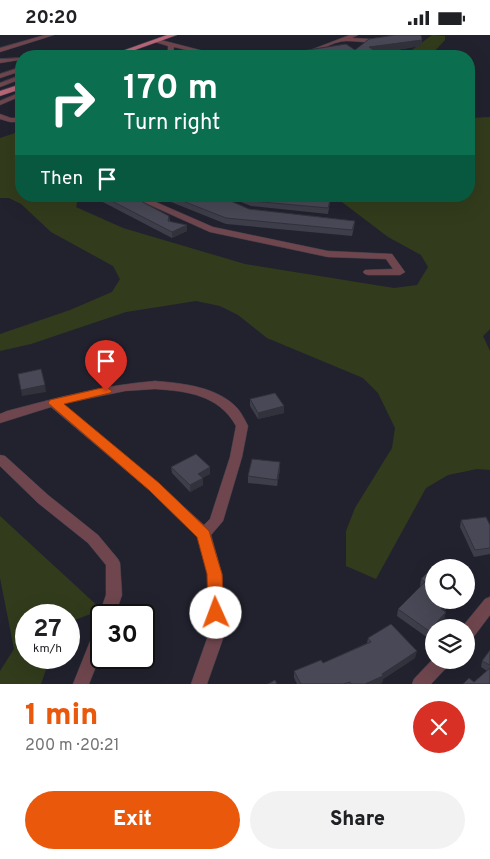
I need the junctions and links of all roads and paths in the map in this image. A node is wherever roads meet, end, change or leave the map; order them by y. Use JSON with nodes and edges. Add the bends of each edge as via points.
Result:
{"nodes":[{"id":1,"x":51,"y":35,"type":"edge"},
{"id":2,"x":174,"y":35,"type":"edge"},
{"id":3,"x":356,"y":35,"type":"edge"},
{"id":4,"x":394,"y":35,"type":"edge"},
{"id":5,"x":348,"y":39,"type":"junction"},
{"id":6,"x":157,"y":41,"type":"junction"},
{"id":7,"x":170,"y":45,"type":"junction"},
{"id":8,"x":0,"y":50,"type":"edge"},
{"id":9,"x":130,"y":50,"type":"edge"},
{"id":10,"x":171,"y":50,"type":"edge"},
{"id":11,"x":191,"y":50,"type":"edge"},
{"id":12,"x":316,"y":50,"type":"edge"},
{"id":13,"x":15,"y":60,"type":"edge"},
{"id":14,"x":0,"y":61,"type":"edge"},
{"id":15,"x":15,"y":71,"type":"edge"},
{"id":16,"x":0,"y":76,"type":"edge"},
{"id":17,"x":15,"y":79,"type":"edge"},
{"id":18,"x":2,"y":83,"type":"edge"},
{"id":19,"x":15,"y":88,"type":"edge"},
{"id":20,"x":15,"y":91,"type":"edge"},
{"id":21,"x":15,"y":93,"type":"edge"},
{"id":22,"x":0,"y":94,"type":"edge"},
{"id":23,"x":0,"y":103,"type":"edge"},
{"id":24,"x":0,"y":116,"type":"edge"},
{"id":25,"x":10,"y":120,"type":"junction"},
{"id":26,"x":15,"y":120,"type":"edge"},
{"id":27,"x":0,"y":124,"type":"edge"},
{"id":28,"x":148,"y":202,"type":"edge"},
{"id":29,"x":368,"y":272,"type":"dead end"},
{"id":30,"x":54,"y":403,"type":"junction"},
{"id":31,"x":0,"y":419,"type":"edge"},
{"id":32,"x":0,"y":459,"type":"edge"},
{"id":33,"x":204,"y":535,"type":"junction"},
{"id":34,"x":490,"y":603,"type":"edge"},
{"id":35,"x":111,"y":604,"type":"edge"},
{"id":36,"x":475,"y":622,"type":"edge"},
{"id":37,"x":90,"y":662,"type":"edge"},
{"id":38,"x":434,"y":669,"type":"edge"},
{"id":39,"x":81,"y":684,"type":"edge"},
{"id":40,"x":200,"y":684,"type":"edge"},
{"id":41,"x":420,"y":684,"type":"edge"}],
"edges":[{"from":1,"to":8,"type":"street"},
{"from":2,"to":6,"type":"main road"},
{"from":3,"to":5,"type":"street"},
{"from":4,"to":5,"type":"street","via":[[364,41]]},
{"from":5,"to":12,"type":"street"},
{"from":6,"to":7,"type":"street"},
{"from":6,"to":9,"type":"main road"},
{"from":7,"to":10,"type":"street"},
{"from":7,"to":11,"type":"street"},
{"from":13,"to":14,"type":"street"},
{"from":15,"to":16,"type":"street"},
{"from":17,"to":18,"type":"street"},
{"from":18,"to":19,"type":"street"},
{"from":20,"to":22,"type":"main road"},
{"from":21,"to":23,"type":"street"},
{"from":24,"to":25,"type":"street"},
{"from":25,"to":26,"type":"street"},
{"from":25,"to":27,"type":"street"},
{"from":28,"to":29,"type":"street","via":[[210,229],[328,254],[389,256],[400,272]]},
{"from":30,"to":31,"type":"street"},
{"from":30,"to":33,"type":"street","via":[[154,487]]},
{"from":30,"to":33,"type":"street","via":[[106,391],[178,386],[208,395],[232,411],[242,426],[236,457],[216,521]]},
{"from":32,"to":35,"type":"street","via":[[93,539],[113,563],[114,595]]},
{"from":33,"to":40,"type":"street","via":[[215,574],[217,633]]},
{"from":34,"to":36,"type":"street"},
{"from":37,"to":39,"type":"street"},
{"from":38,"to":41,"type":"street"}]}
